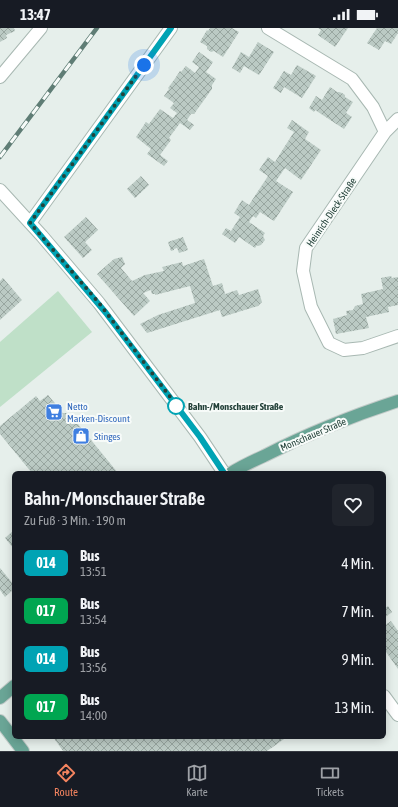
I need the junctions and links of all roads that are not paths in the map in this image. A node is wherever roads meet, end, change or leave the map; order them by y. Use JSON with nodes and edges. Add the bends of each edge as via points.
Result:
{"nodes":[{"id":1,"x":41,"y":28,"type":"edge"},
{"id":2,"x":171,"y":28,"type":"edge"},
{"id":3,"x":268,"y":28,"type":"edge"},
{"id":4,"x":0,"y":77,"type":"edge"},
{"id":5,"x":398,"y":119,"type":"edge"},
{"id":6,"x":385,"y":132,"type":"junction"},
{"id":7,"x":0,"y":190,"type":"edge"},
{"id":8,"x":30,"y":223,"type":"junction"},
{"id":9,"x":398,"y":336,"type":"edge"},
{"id":10,"x":398,"y":401,"type":"edge"},
{"id":11,"x":223,"y":471,"type":"edge"},
{"id":12,"x":235,"y":471,"type":"edge"},
{"id":13,"x":12,"y":688,"type":"edge"},
{"id":14,"x":0,"y":698,"type":"edge"},
{"id":15,"x":386,"y":699,"type":"edge"},
{"id":16,"x":398,"y":715,"type":"edge"},
{"id":17,"x":0,"y":721,"type":"edge"},
{"id":18,"x":12,"y":737,"type":"edge"},
{"id":19,"x":14,"y":739,"type":"edge"},
{"id":20,"x":23,"y":751,"type":"edge"}],
"edges":[{"from":1,"to":4,"type":"street"},
{"from":2,"to":8,"type":"street"},
{"from":3,"to":6,"type":"street","via":[[352,79],[373,107]]},
{"from":5,"to":6,"type":"street","name":"Heinrich-Dieck-Straße"},
{"from":6,"to":9,"type":"street","name":"Heinrich-Dieck-Straße","via":[[306,248],[303,271],[311,307],[329,344],[344,350],[363,348]]},
{"from":7,"to":8,"type":"street"},
{"from":8,"to":11,"type":"street","via":[[108,314]]},
{"from":10,"to":12,"type":"main road","name":"Monschauer Straße","via":[[361,413],[299,439]]},
{"from":13,"to":14,"type":"main road"},
{"from":15,"to":16,"type":"street"},
{"from":17,"to":18,"type":"main road"},
{"from":19,"to":20,"type":"main road"}]}
